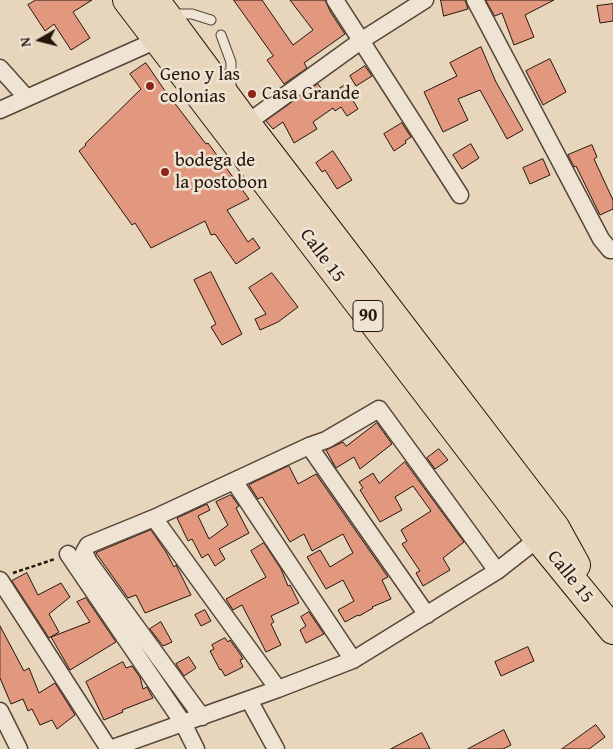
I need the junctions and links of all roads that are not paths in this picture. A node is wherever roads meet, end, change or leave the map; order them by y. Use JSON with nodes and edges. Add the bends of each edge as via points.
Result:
{"nodes":[{"id":1,"x":127,"y":0,"type":"edge"},
{"id":2,"x":335,"y":0,"type":"edge"},
{"id":3,"x":425,"y":0,"type":"edge"},
{"id":4,"x":475,"y":0,"type":"edge"},
{"id":5,"x":160,"y":7,"type":"edge"},
{"id":6,"x":211,"y":20,"type":"dead end"},
{"id":7,"x":221,"y":35,"type":"dead end"},
{"id":8,"x":157,"y":40,"type":"junction"},
{"id":9,"x":362,"y":40,"type":"junction"},
{"id":10,"x":0,"y":68,"type":"edge"},
{"id":11,"x":26,"y":98,"type":"junction"},
{"id":12,"x":0,"y":110,"type":"edge"},
{"id":13,"x":229,"y":116,"type":"junction"},
{"id":14,"x":460,"y":195,"type":"dead end"},
{"id":15,"x":613,"y":250,"type":"edge"},
{"id":16,"x":308,"y":446,"type":"junction"},
{"id":17,"x":234,"y":480,"type":"junction"},
{"id":18,"x":154,"y":518,"type":"junction"},
{"id":19,"x":547,"y":532,"type":"junction"},
{"id":20,"x":68,"y":554,"type":"road end"},
{"id":21,"x":497,"y":570,"type":"junction"},
{"id":22,"x":4,"y":577,"type":"edge"},
{"id":23,"x":427,"y":614,"type":"junction"},
{"id":24,"x":613,"y":629,"type":"edge"},
{"id":25,"x":353,"y":660,"type":"junction"},
{"id":26,"x":278,"y":689,"type":"junction"},
{"id":27,"x":249,"y":700,"type":"junction"},
{"id":28,"x":0,"y":711,"type":"edge"},
{"id":29,"x":202,"y":717,"type":"junction"},
{"id":30,"x":183,"y":723,"type":"junction"},
{"id":31,"x":192,"y":747,"type":"edge"},
{"id":32,"x":19,"y":749,"type":"edge"},
{"id":33,"x":109,"y":749,"type":"edge"},
{"id":34,"x":276,"y":749,"type":"edge"}],
"edges":[{"from":1,"to":8,"type":"highway","name":"Calle 15","number":"90"},
{"from":2,"to":9,"type":"street"},
{"from":3,"to":9,"type":"street"},
{"from":4,"to":15,"type":"street","via":[[601,239]]},
{"from":5,"to":6,"type":"lane"},
{"from":5,"to":13,"type":"highway","name":"Calle 15","number":"90"},
{"from":7,"to":13,"type":"lane","via":[[232,62]]},
{"from":8,"to":11,"type":"street"},
{"from":8,"to":13,"type":"highway","name":"Calle 15","number":"90"},
{"from":9,"to":13,"type":"street"},
{"from":9,"to":14,"type":"street"},
{"from":10,"to":11,"type":"street"},
{"from":11,"to":12,"type":"street"},
{"from":13,"to":19,"type":"highway","name":"Calle 15","number":"90"},
{"from":16,"to":17,"type":"street"},
{"from":16,"to":21,"type":"street","via":[[326,440],[379,409]]},
{"from":16,"to":23,"type":"street"},
{"from":17,"to":18,"type":"street"},
{"from":17,"to":25,"type":"street"},
{"from":18,"to":26,"type":"street"},
{"from":18,"to":29,"type":"street","via":[[88,545],[84,552]]},
{"from":19,"to":21,"type":"street"},
{"from":19,"to":24,"type":"highway","name":"Calle 15","number":"90"},
{"from":20,"to":30,"type":"street"},
{"from":21,"to":23,"type":"street"},
{"from":22,"to":33,"type":"street"},
{"from":23,"to":25,"type":"street"},
{"from":25,"to":26,"type":"street"},
{"from":26,"to":27,"type":"street"},
{"from":27,"to":29,"type":"street"},
{"from":27,"to":34,"type":"street"},
{"from":28,"to":32,"type":"street"},
{"from":29,"to":30,"type":"street"},
{"from":30,"to":31,"type":"street"},
{"from":30,"to":33,"type":"street"}]}
